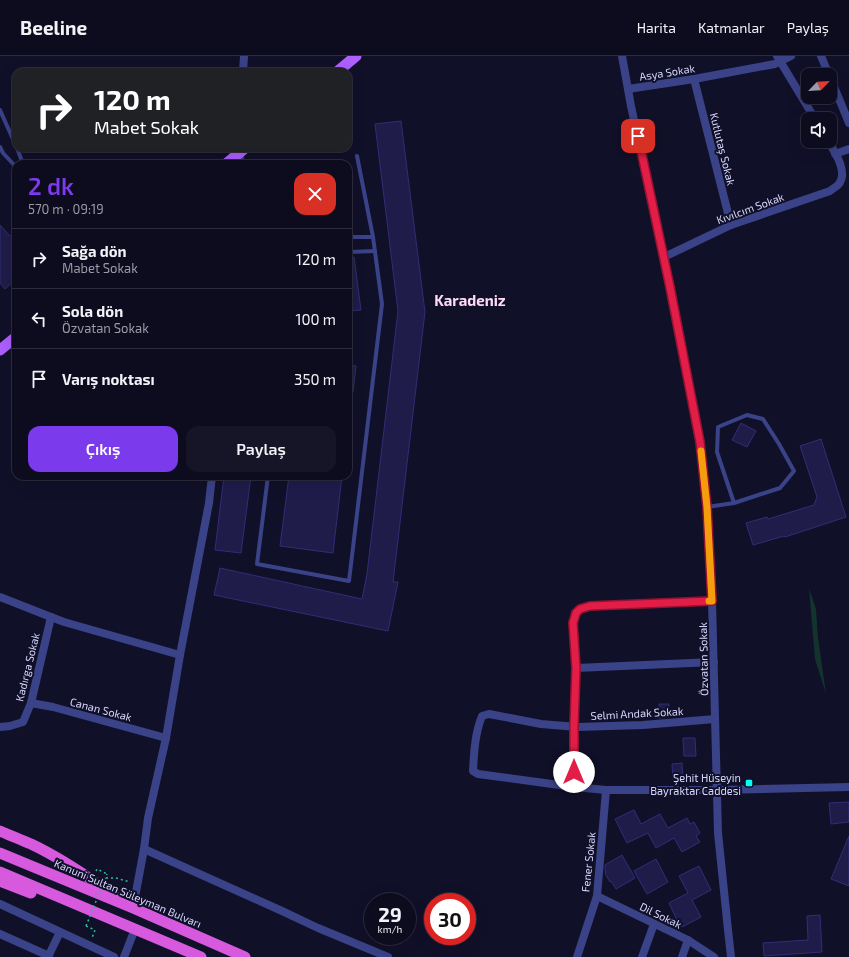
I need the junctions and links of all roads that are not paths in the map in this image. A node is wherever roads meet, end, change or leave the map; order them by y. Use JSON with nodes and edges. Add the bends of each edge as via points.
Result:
{"nodes":[{"id":1,"x":244,"y":56,"type":"edge"},
{"id":2,"x":356,"y":56,"type":"edge"},
{"id":3,"x":622,"y":56,"type":"edge"},
{"id":4,"x":791,"y":56,"type":"edge"},
{"id":5,"x":821,"y":56,"type":"edge"},
{"id":6,"x":779,"y":59,"type":"edge"},
{"id":7,"x":243,"y":68,"type":"edge"},
{"id":8,"x":342,"y":68,"type":"edge"},
{"id":9,"x":826,"y":68,"type":"edge"},
{"id":10,"x":694,"y":78,"type":"junction"},
{"id":11,"x":628,"y":89,"type":"junction"},
{"id":12,"x":837,"y":93,"type":"edge"},
{"id":13,"x":0,"y":110,"type":"edge"},
{"id":14,"x":811,"y":112,"type":"edge"},
{"id":15,"x":849,"y":123,"type":"edge"},
{"id":16,"x":12,"y":138,"type":"edge"},
{"id":17,"x":0,"y":147,"type":"edge"},
{"id":18,"x":832,"y":148,"type":"edge"},
{"id":19,"x":849,"y":149,"type":"edge"},
{"id":20,"x":241,"y":153,"type":"edge"},
{"id":21,"x":835,"y":154,"type":"junction"},
{"id":22,"x":357,"y":156,"type":"dead end"},
{"id":23,"x":231,"y":160,"type":"edge"},
{"id":24,"x":12,"y":162,"type":"edge"},
{"id":25,"x":731,"y":225,"type":"junction"},
{"id":26,"x":352,"y":236,"type":"edge"},
{"id":27,"x":373,"y":237,"type":"junction"},
{"id":28,"x":374,"y":251,"type":"junction"},
{"id":29,"x":352,"y":252,"type":"edge"},
{"id":30,"x":664,"y":258,"type":"junction"},
{"id":31,"x":12,"y":340,"type":"edge"},
{"id":32,"x":0,"y":350,"type":"edge"},
{"id":33,"x":212,"y":480,"type":"edge"},
{"id":34,"x":268,"y":480,"type":"edge"},
{"id":35,"x":734,"y":503,"type":"junction"},
{"id":36,"x":707,"y":507,"type":"junction"},
{"id":37,"x":0,"y":597,"type":"edge"},
{"id":38,"x":712,"y":601,"type":"junction"},
{"id":39,"x":51,"y":617,"type":"junction"},
{"id":40,"x":180,"y":655,"type":"junction"},
{"id":41,"x":714,"y":662,"type":"junction"},
{"id":42,"x":576,"y":668,"type":"junction"},
{"id":43,"x":31,"y":703,"type":"junction"},
{"id":44,"x":715,"y":719,"type":"junction"},
{"id":45,"x":0,"y":727,"type":"edge"},
{"id":46,"x":574,"y":727,"type":"junction"},
{"id":47,"x":166,"y":738,"type":"junction"},
{"id":48,"x":574,"y":787,"type":"junction"},
{"id":49,"x":849,"y":787,"type":"edge"},
{"id":50,"x":606,"y":790,"type":"junction"},
{"id":51,"x":718,"y":790,"type":"junction"},
{"id":52,"x":0,"y":831,"type":"edge"},
{"id":53,"x":144,"y":849,"type":"junction"},
{"id":54,"x":0,"y":853,"type":"edge"},
{"id":55,"x":0,"y":872,"type":"edge"},
{"id":56,"x":0,"y":881,"type":"edge"},
{"id":57,"x":597,"y":896,"type":"junction"},
{"id":58,"x":0,"y":904,"type":"edge"},
{"id":59,"x":133,"y":908,"type":"junction"},
{"id":60,"x":102,"y":915,"type":"junction"},
{"id":61,"x":654,"y":924,"type":"junction"},
{"id":62,"x":135,"y":929,"type":"junction"},
{"id":63,"x":60,"y":932,"type":"junction"},
{"id":64,"x":0,"y":934,"type":"edge"},
{"id":65,"x":688,"y":940,"type":"junction"},
{"id":66,"x":50,"y":957,"type":"edge"},
{"id":67,"x":114,"y":957,"type":"edge"},
{"id":68,"x":124,"y":957,"type":"edge"},
{"id":69,"x":201,"y":957,"type":"edge"},
{"id":70,"x":245,"y":957,"type":"edge"},
{"id":71,"x":388,"y":957,"type":"edge"},
{"id":72,"x":577,"y":957,"type":"edge"},
{"id":73,"x":642,"y":957,"type":"edge"},
{"id":74,"x":682,"y":957,"type":"edge"},
{"id":75,"x":714,"y":957,"type":"edge"},
{"id":76,"x":731,"y":957,"type":"edge"}],
"edges":[{"from":1,"to":7,"type":"street"},
{"from":2,"to":8,"type":"main road"},
{"from":3,"to":11,"type":"street","name":"Özvatan Sokak"},
{"from":4,"to":6,"type":"street","name":"Asya Sokak"},
{"from":5,"to":9,"type":"street"},
{"from":6,"to":10,"type":"street","name":"Asya Sokak","via":[[775,64]]},
{"from":6,"to":14,"type":"street"},
{"from":10,"to":11,"type":"street","name":"Asya Sokak"},
{"from":10,"to":25,"type":"street","name":"Kutlutaş Sokak"},
{"from":11,"to":30,"type":"street","name":"Özvatan Sokak"},
{"from":12,"to":15,"type":"street"},
{"from":13,"to":16,"type":"lane"},
{"from":17,"to":24,"type":"lane"},
{"from":18,"to":21,"type":"street"},
{"from":19,"to":21,"type":"street"},
{"from":20,"to":23,"type":"main road"},
{"from":21,"to":25,"type":"street","name":"Kıvılcım Sokak","via":[[842,165],[842,178],[830,191]]},
{"from":22,"to":27,"type":"lane"},
{"from":25,"to":30,"type":"street","name":"Kıvılcım Sokak"},
{"from":26,"to":27,"type":"lane"},
{"from":27,"to":28,"type":"lane"},
{"from":28,"to":29,"type":"lane"},
{"from":28,"to":34,"type":"lane","via":[[382,304],[349,581],[257,564]]},
{"from":30,"to":36,"type":"street","name":"Özvatan Sokak","via":[[700,442]]},
{"from":31,"to":32,"type":"main road"},
{"from":33,"to":40,"type":"street"},
{"from":35,"to":35,"type":"lane","via":[[717,452],[718,427],[747,415],[763,419],[794,471],[780,488]]},
{"from":35,"to":36,"type":"lane"},
{"from":36,"to":38,"type":"street","name":"Özvatan Sokak"},
{"from":37,"to":39,"type":"street"},
{"from":38,"to":41,"type":"street","name":"Özvatan Sokak"},
{"from":38,"to":42,"type":"street","via":[[590,606],[580,609],[573,623]]},
{"from":39,"to":40,"type":"street"},
{"from":39,"to":43,"type":"street","name":"Kadırga Sokak"},
{"from":40,"to":47,"type":"street"},
{"from":41,"to":42,"type":"street"},
{"from":41,"to":44,"type":"street","name":"Özvatan Sokak"},
{"from":42,"to":46,"type":"street"},
{"from":43,"to":45,"type":"street","name":"Kadırga Sokak","via":[[23,722]]},
{"from":43,"to":47,"type":"street","name":"Canan Sokak"},
{"from":44,"to":46,"type":"street","name":"Selmi Andak Sokak"},
{"from":44,"to":51,"type":"street","name":"Özvatan Sokak"},
{"from":46,"to":48,"type":"street"},
{"from":46,"to":48,"type":"street","name":"Selmi Andak Sokak","via":[[541,724],[489,714],[482,716],[477,727],[473,771],[478,774]]},
{"from":47,"to":53,"type":"street","via":[[148,818]]},
{"from":48,"to":50,"type":"street"},
{"from":49,"to":51,"type":"street"},
{"from":50,"to":51,"type":"street"},
{"from":50,"to":57,"type":"street","name":"Fener Sokak"},
{"from":51,"to":76,"type":"street","name":"Özvatan Sokak","via":[[718,834]]},
{"from":52,"to":59,"type":"highway","via":[[33,845],[65,863]]},
{"from":53,"to":59,"type":"street"},
{"from":53,"to":71,"type":"street"},
{"from":54,"to":59,"type":"highway","name":"Kanuni Sultan Süleyman Bulvarı"},
{"from":55,"to":60,"type":"highway"},
{"from":56,"to":60,"type":"highway"},
{"from":57,"to":61,"type":"street","name":"Dil Sokak"},
{"from":57,"to":72,"type":"street","name":"Fener Sokak"},
{"from":58,"to":63,"type":"street"},
{"from":59,"to":70,"type":"highway","name":"Kanuni Sultan Süleyman Bulvarı"},
{"from":60,"to":62,"type":"highway"},
{"from":61,"to":65,"type":"street","name":"Dil Sokak"},
{"from":61,"to":73,"type":"street"},
{"from":62,"to":68,"type":"street"},
{"from":62,"to":69,"type":"highway"},
{"from":63,"to":66,"type":"street"},
{"from":63,"to":67,"type":"street"},
{"from":64,"to":66,"type":"street"},
{"from":65,"to":74,"type":"street"},
{"from":65,"to":75,"type":"street","name":"Dil Sokak"}]}
